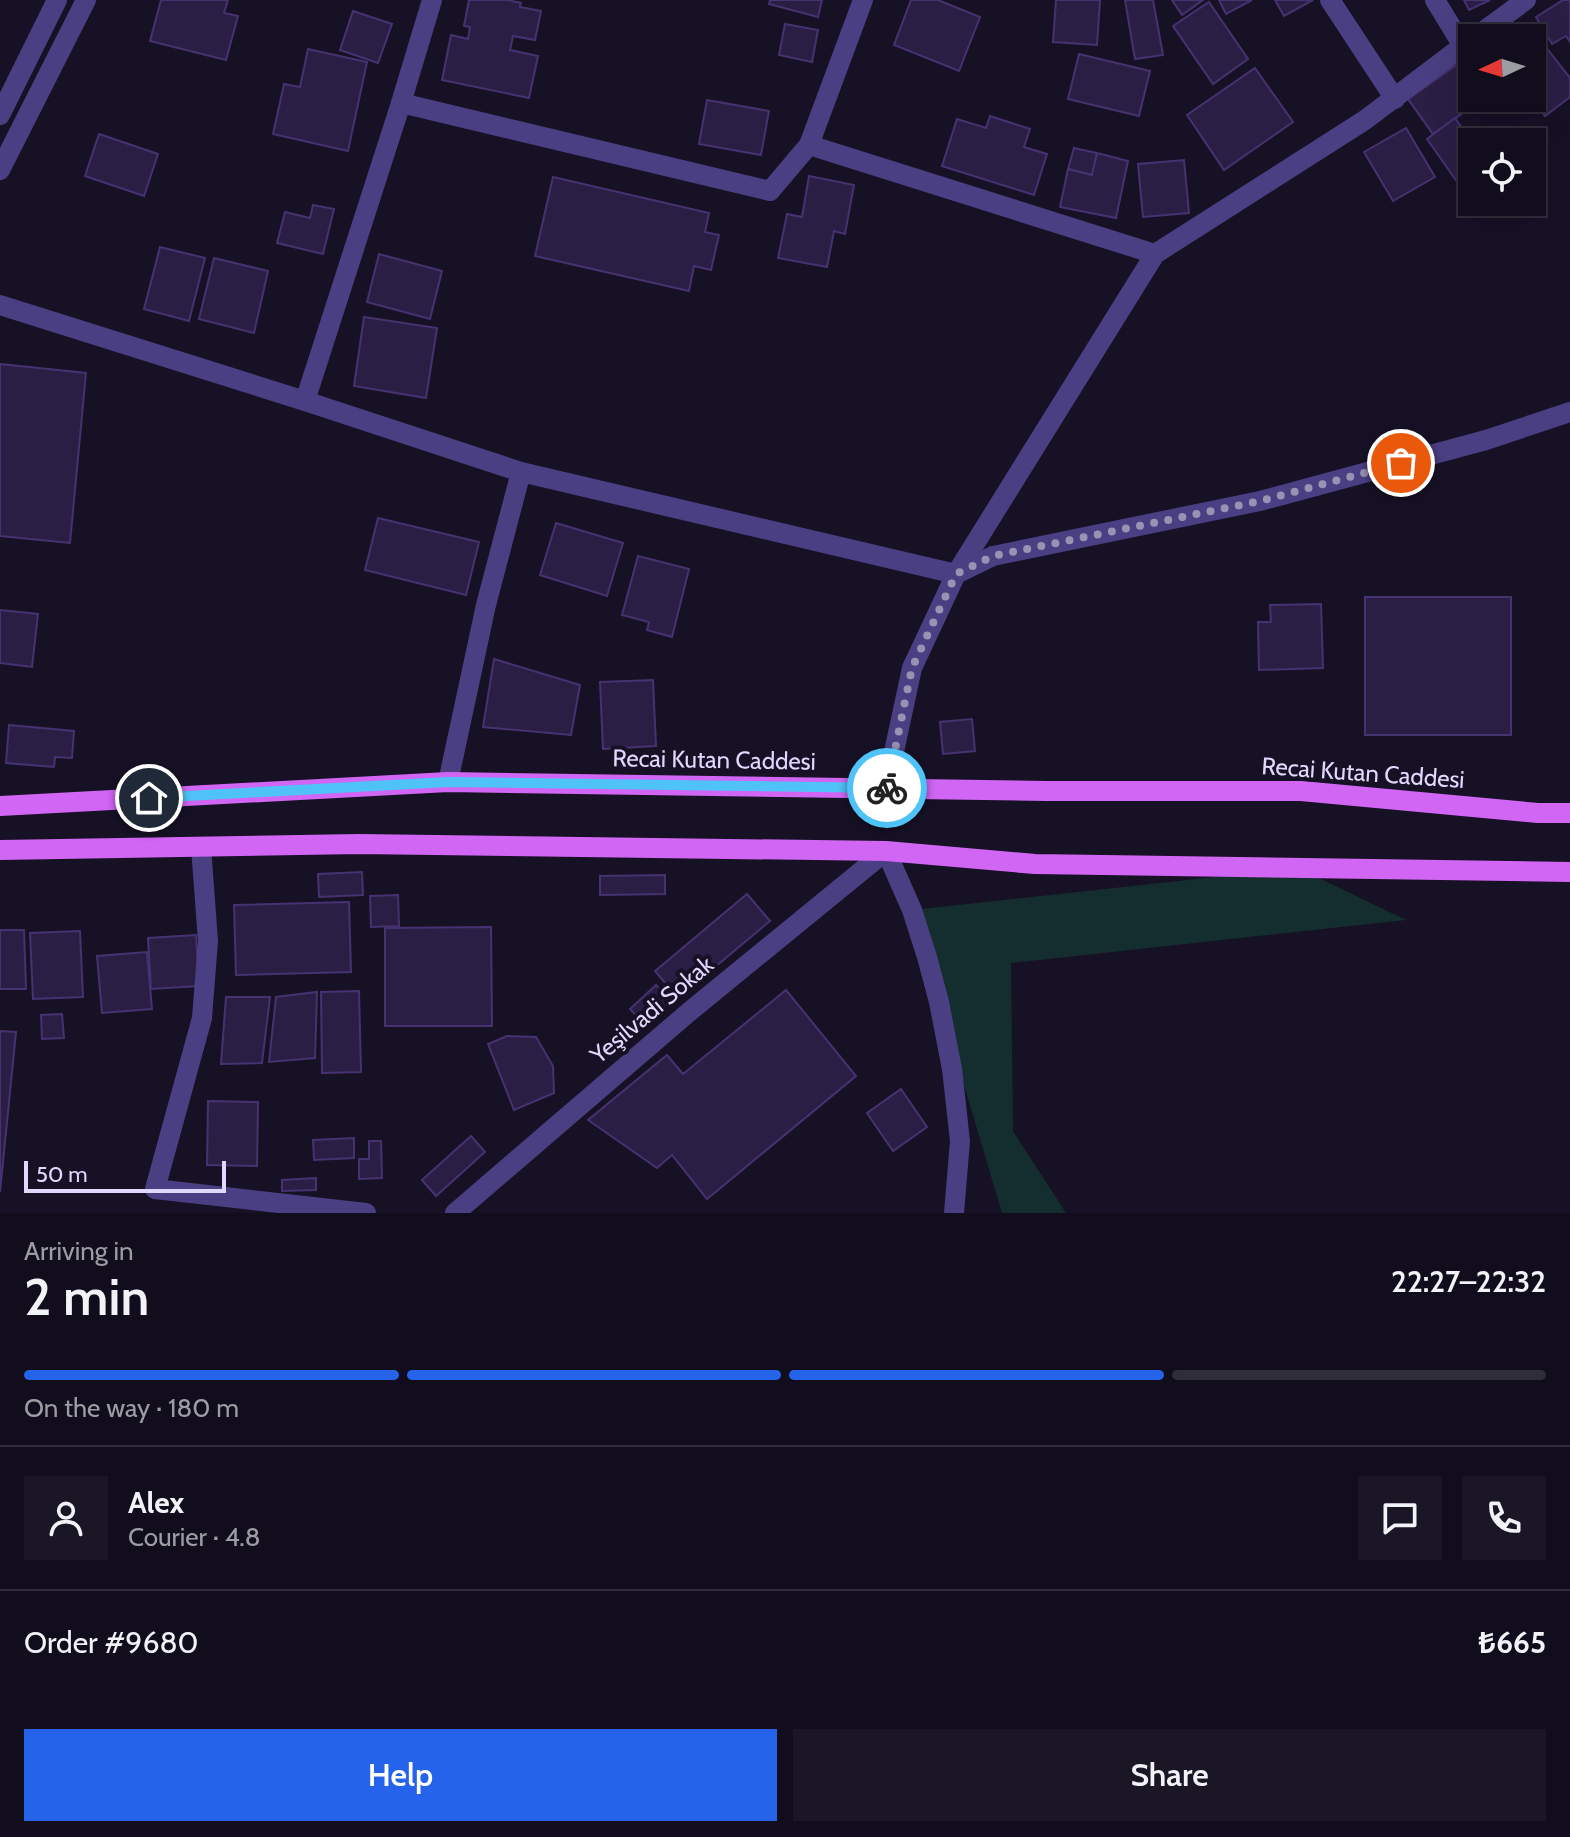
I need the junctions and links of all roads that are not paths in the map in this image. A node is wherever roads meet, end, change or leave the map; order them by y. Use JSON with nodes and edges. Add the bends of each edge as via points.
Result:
{"nodes":[{"id":1,"x":57,"y":0,"type":"edge"},
{"id":2,"x":86,"y":0,"type":"edge"},
{"id":3,"x":432,"y":0,"type":"edge"},
{"id":4,"x":863,"y":0,"type":"edge"},
{"id":5,"x":1330,"y":0,"type":"edge"},
{"id":6,"x":1435,"y":0,"type":"edge"},
{"id":7,"x":1517,"y":2,"type":"edge"},
{"id":8,"x":1490,"y":24,"type":"edge"},
{"id":9,"x":1458,"y":27,"type":"edge"},
{"id":10,"x":1458,"y":50,"type":"edge"},
{"id":11,"x":1395,"y":99,"type":"junction"},
{"id":12,"x":401,"y":103,"type":"junction"},
{"id":13,"x":0,"y":115,"type":"edge"},
{"id":14,"x":809,"y":145,"type":"junction"},
{"id":15,"x":0,"y":170,"type":"edge"},
{"id":16,"x":1155,"y":254,"type":"junction"},
{"id":17,"x":0,"y":305,"type":"edge"},
{"id":18,"x":305,"y":401,"type":"junction"},
{"id":19,"x":1570,"y":412,"type":"edge"},
{"id":20,"x":521,"y":472,"type":"junction"},
{"id":21,"x":956,"y":574,"type":"junction"},
{"id":22,"x":448,"y":782,"type":"junction"},
{"id":23,"x":886,"y":789,"type":"junction"},
{"id":24,"x":0,"y":806,"type":"edge"},
{"id":25,"x":1570,"y":813,"type":"edge"},
{"id":26,"x":201,"y":847,"type":"junction"},
{"id":27,"x":0,"y":850,"type":"edge"},
{"id":28,"x":886,"y":851,"type":"junction"},
{"id":29,"x":1570,"y":872,"type":"edge"},
{"id":30,"x":366,"y":1213,"type":"edge"},
{"id":31,"x":455,"y":1213,"type":"edge"},
{"id":32,"x":954,"y":1213,"type":"edge"}],
"edges":[{"from":1,"to":13,"type":"street"},
{"from":2,"to":15,"type":"street"},
{"from":3,"to":12,"type":"street"},
{"from":4,"to":14,"type":"street"},
{"from":5,"to":11,"type":"street"},
{"from":6,"to":9,"type":"street"},
{"from":7,"to":8,"type":"street"},
{"from":10,"to":11,"type":"street"},
{"from":11,"to":16,"type":"street"},
{"from":12,"to":14,"type":"street","via":[[770,191]]},
{"from":12,"to":18,"type":"street"},
{"from":14,"to":16,"type":"street"},
{"from":16,"to":21,"type":"street"},
{"from":17,"to":18,"type":"street"},
{"from":18,"to":20,"type":"street"},
{"from":19,"to":21,"type":"street","via":[[1260,501],[993,556]]},
{"from":20,"to":21,"type":"street"},
{"from":20,"to":22,"type":"street"},
{"from":21,"to":23,"type":"street","via":[[912,668]]},
{"from":22,"to":23,"type":"main road","name":"Recai Kutan Caddesi"},
{"from":22,"to":24,"type":"main road","name":"Recai Kutan Caddesi"},
{"from":23,"to":25,"type":"main road","name":"Recai Kutan Caddesi","via":[[1301,791]]},
{"from":26,"to":27,"type":"main road"},
{"from":26,"to":28,"type":"main road"},
{"from":26,"to":30,"type":"street","via":[[208,941],[202,1018],[155,1189]]},
{"from":28,"to":29,"type":"main road","via":[[1035,864]]},
{"from":28,"to":31,"type":"street","name":"Yeşilvadi Sokak"},
{"from":28,"to":32,"type":"street","via":[[927,957],[952,1069],[960,1141]]}]}
